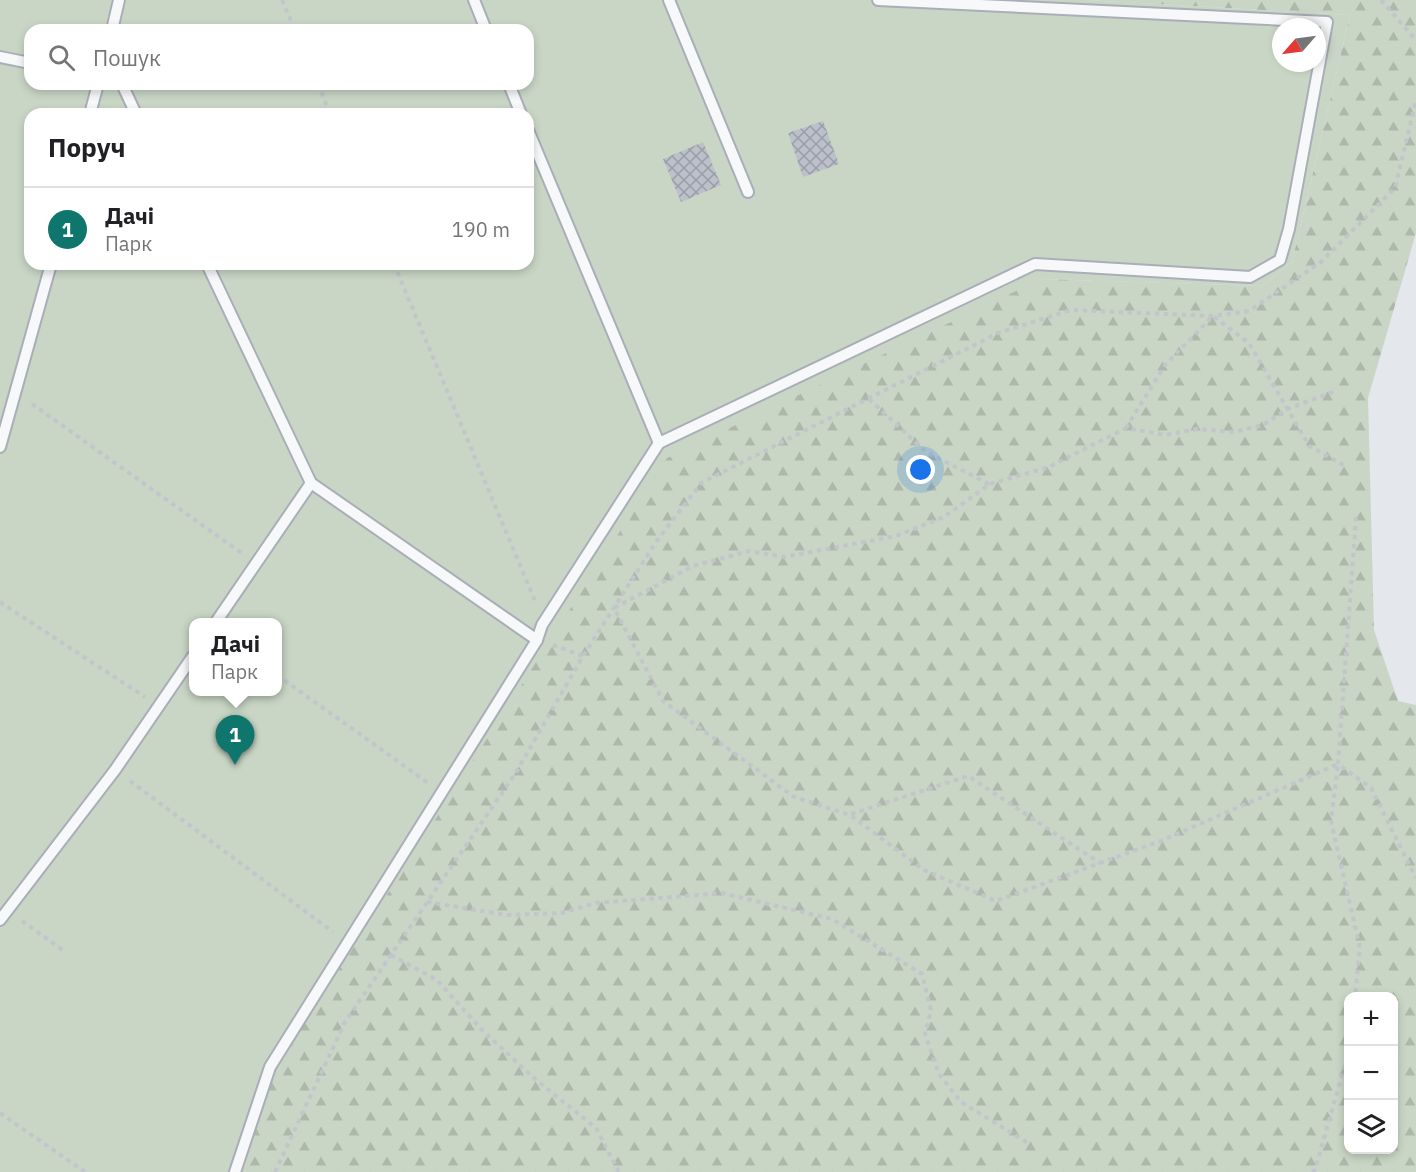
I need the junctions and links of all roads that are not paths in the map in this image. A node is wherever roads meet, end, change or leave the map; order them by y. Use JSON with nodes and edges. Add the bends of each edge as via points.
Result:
{"nodes":[{"id":1,"x":119,"y":0,"type":"edge"},
{"id":2,"x":474,"y":0,"type":"edge"},
{"id":3,"x":669,"y":0,"type":"edge"},
{"id":4,"x":878,"y":0,"type":"edge"},
{"id":5,"x":113,"y":24,"type":"edge"},
{"id":6,"x":484,"y":24,"type":"edge"},
{"id":7,"x":0,"y":57,"type":"edge"},
{"id":8,"x":24,"y":62,"type":"edge"},
{"id":9,"x":96,"y":90,"type":"edge"},
{"id":10,"x":125,"y":90,"type":"edge"},
{"id":11,"x":511,"y":90,"type":"edge"},
{"id":12,"x":92,"y":108,"type":"edge"},
{"id":13,"x":133,"y":108,"type":"edge"},
{"id":14,"x":519,"y":108,"type":"edge"},
{"id":15,"x":534,"y":144,"type":"edge"},
{"id":16,"x":748,"y":192,"type":"dead end"},
{"id":17,"x":49,"y":270,"type":"edge"},
{"id":18,"x":210,"y":270,"type":"edge"},
{"id":19,"x":4,"y":424,"type":"edge"},
{"id":20,"x":659,"y":443,"type":"junction"},
{"id":21,"x":0,"y":447,"type":"edge"},
{"id":22,"x":311,"y":483,"type":"junction"},
{"id":23,"x":219,"y":618,"type":"edge"},
{"id":24,"x":537,"y":640,"type":"junction"},
{"id":25,"x":189,"y":662,"type":"edge"},
{"id":26,"x":0,"y":920,"type":"edge"},
{"id":27,"x":235,"y":1172,"type":"edge"}],
"edges":[{"from":1,"to":5,"type":"lane"},
{"from":2,"to":6,"type":"lane"},
{"from":3,"to":16,"type":"lane"},
{"from":4,"to":20,"type":"lane","via":[[1327,22],[1280,260],[1250,277],[1035,264]]},
{"from":7,"to":8,"type":"lane"},
{"from":9,"to":12,"type":"lane"},
{"from":10,"to":13,"type":"lane"},
{"from":11,"to":14,"type":"lane"},
{"from":15,"to":20,"type":"lane"},
{"from":17,"to":19,"type":"lane"},
{"from":18,"to":22,"type":"lane"},
{"from":19,"to":21,"type":"lane"},
{"from":20,"to":24,"type":"lane","via":[[542,625]]},
{"from":22,"to":23,"type":"lane"},
{"from":22,"to":24,"type":"lane"},
{"from":24,"to":27,"type":"lane","via":[[270,1066]]},
{"from":25,"to":26,"type":"lane","via":[[115,770]]}]}
